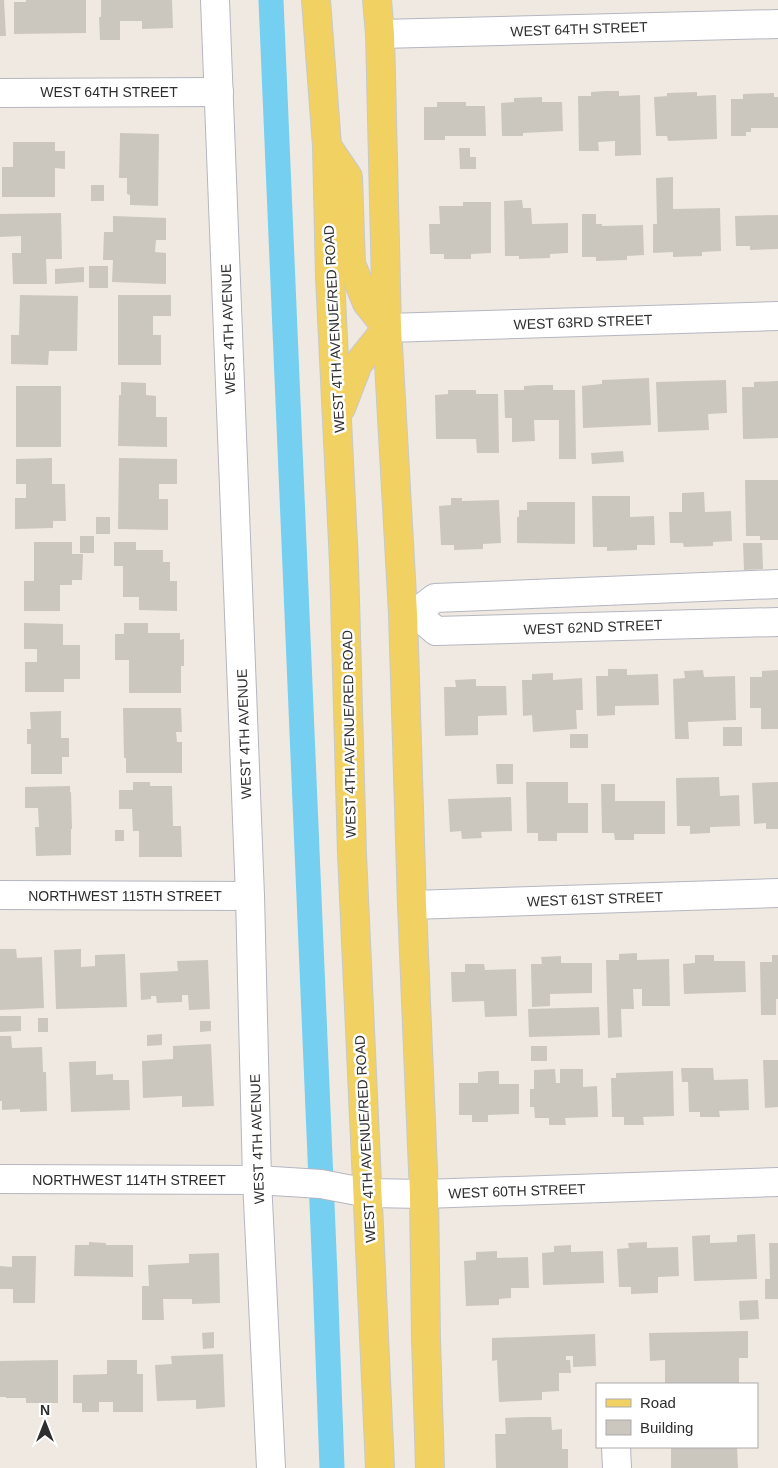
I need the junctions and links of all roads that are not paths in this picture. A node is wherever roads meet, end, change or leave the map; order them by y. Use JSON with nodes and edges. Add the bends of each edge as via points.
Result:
{"nodes":[{"id":1,"x":215,"y":0,"type":"edge"},
{"id":2,"x":316,"y":0,"type":"edge"},
{"id":3,"x":377,"y":0,"type":"edge"},
{"id":4,"x":778,"y":24,"type":"edge"},
{"id":5,"x":380,"y":34,"type":"junction"},
{"id":6,"x":219,"y":92,"type":"junction"},
{"id":7,"x":0,"y":93,"type":"edge"},
{"id":8,"x":326,"y":146,"type":"junction"},
{"id":9,"x":778,"y":316,"type":"edge"},
{"id":10,"x":387,"y":328,"type":"junction"},
{"id":11,"x":337,"y":416,"type":"junction"},
{"id":12,"x":778,"y":584,"type":"edge"},
{"id":13,"x":409,"y":614,"type":"junction"},
{"id":14,"x":778,"y":622,"type":"edge"},
{"id":15,"x":778,"y":893,"type":"edge"},
{"id":16,"x":0,"y":895,"type":"edge"},
{"id":17,"x":250,"y":896,"type":"junction"},
{"id":18,"x":412,"y":905,"type":"junction"},
{"id":19,"x":0,"y":1179,"type":"edge"},
{"id":20,"x":258,"y":1180,"type":"junction"},
{"id":21,"x":778,"y":1182,"type":"edge"},
{"id":22,"x":368,"y":1193,"type":"junction"},
{"id":23,"x":424,"y":1194,"type":"junction"},
{"id":24,"x":616,"y":1448,"type":"edge"},
{"id":25,"x":271,"y":1468,"type":"edge"},
{"id":26,"x":380,"y":1468,"type":"edge"},
{"id":27,"x":430,"y":1468,"type":"edge"},
{"id":28,"x":617,"y":1468,"type":"edge"}],
"edges":[{"from":1,"to":6,"type":"street","name":"WEST 4TH AVENUE"},
{"from":2,"to":8,"type":"main road","name":"WEST 4TH AVENUE/RED ROAD"},
{"from":3,"to":5,"type":"main road"},
{"from":4,"to":5,"type":"street","name":"WEST 64TH STREET"},
{"from":5,"to":10,"type":"main road"},
{"from":6,"to":7,"type":"street","name":"WEST 64TH STREET"},
{"from":6,"to":17,"type":"street","name":"WEST 4TH AVENUE"},
{"from":8,"to":10,"type":"main road","via":[[348,177],[351,264],[367,303]]},
{"from":8,"to":11,"type":"main road","name":"WEST 4TH AVENUE/RED ROAD"},
{"from":9,"to":10,"type":"street","name":"WEST 63RD STREET"},
{"from":10,"to":11,"type":"main road","via":[[358,364]]},
{"from":10,"to":13,"type":"main road"},
{"from":11,"to":22,"type":"main road","name":"WEST 4TH AVENUE/RED ROAD","via":[[352,864]]},
{"from":12,"to":13,"type":"street","via":[[435,598]]},
{"from":13,"to":14,"type":"street","name":"WEST 62ND STREET","via":[[436,631]]},
{"from":13,"to":18,"type":"main road"},
{"from":15,"to":18,"type":"street","name":"WEST 61ST STREET"},
{"from":16,"to":17,"type":"street","name":"NORTHWEST 115TH STREET"},
{"from":17,"to":20,"type":"street","name":"WEST 4TH AVENUE"},
{"from":18,"to":23,"type":"main road"},
{"from":19,"to":20,"type":"street","name":"NORTHWEST 114TH STREET"},
{"from":20,"to":22,"type":"street","name":"WEST 60TH STREET","via":[[321,1184]]},
{"from":20,"to":25,"type":"street","name":"WEST 4TH AVENUE"},
{"from":21,"to":23,"type":"street","name":"WEST 60TH STREET"},
{"from":22,"to":23,"type":"street","name":"WEST 60TH STREET"},
{"from":22,"to":26,"type":"main road","name":"WEST 4TH AVENUE/RED ROAD"},
{"from":23,"to":27,"type":"main road"},
{"from":24,"to":28,"type":"street"}]}
